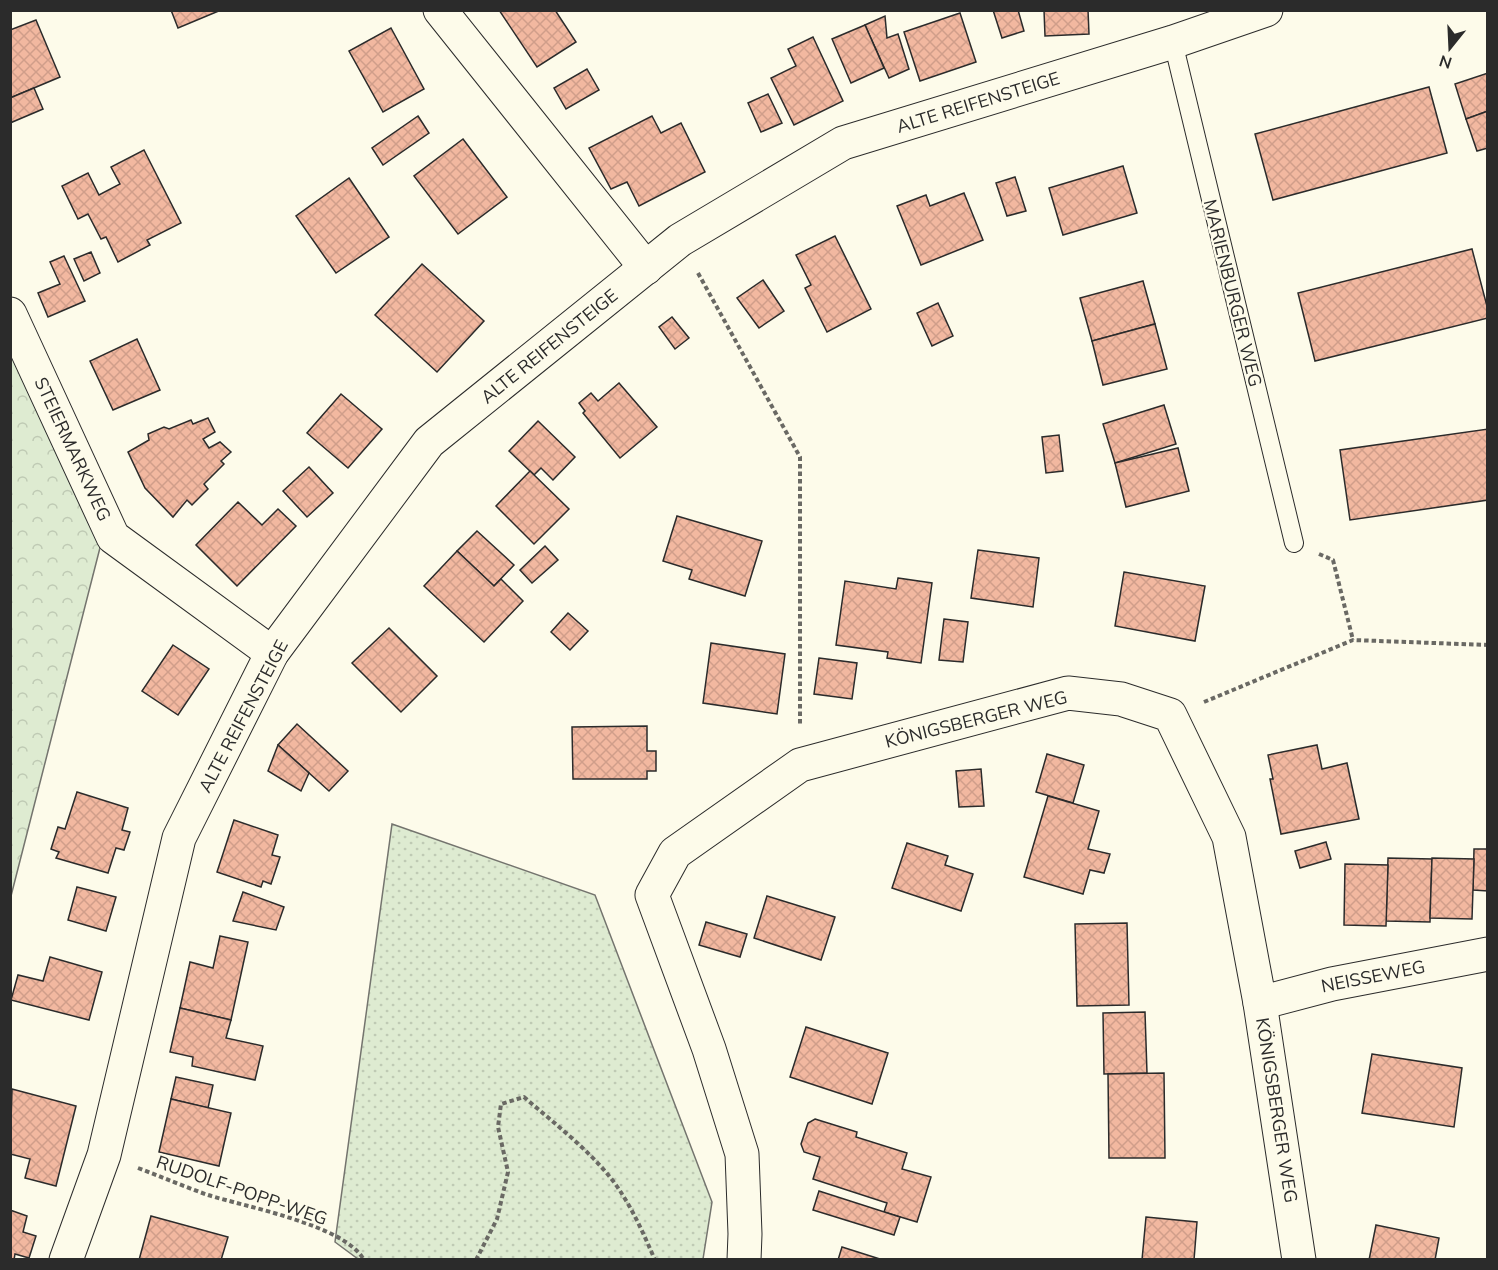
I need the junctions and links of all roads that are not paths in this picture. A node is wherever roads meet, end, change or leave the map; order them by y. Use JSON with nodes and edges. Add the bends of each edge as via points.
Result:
{"nodes":[{"id":1,"x":440,"y":10,"type":"edge"},
{"id":2,"x":1266,"y":10,"type":"edge"},
{"id":3,"x":1173,"y":42,"type":"junction"},
{"id":4,"x":646,"y":268,"type":"junction"},
{"id":5,"x":10,"y":314,"type":"edge"},
{"id":6,"x":1294,"y":543,"type":"road end"},
{"id":7,"x":272,"y":653,"type":"junction"},
{"id":8,"x":1488,"y":954,"type":"edge"},
{"id":9,"x":1260,"y":1003,"type":"junction"},
{"id":10,"x":66,"y":1260,"type":"edge"},
{"id":11,"x":744,"y":1260,"type":"edge"},
{"id":12,"x":1299,"y":1260,"type":"edge"}],
"edges":[{"from":1,"to":4,"type":"street"},
{"from":2,"to":3,"type":"street","name":"ALTE REIFENSTEIGE"},
{"from":3,"to":4,"type":"street","name":"ALTE REIFENSTEIGE","via":[[843,143],[680,240]]},
{"from":3,"to":6,"type":"lane","name":"MARIENBURGER WEG"},
{"from":4,"to":7,"type":"street","name":"ALTE REIFENSTEIGE","via":[[429,442]]},
{"from":5,"to":7,"type":"street","name":"STEIERMARKWEG","via":[[113,537]]},
{"from":7,"to":10,"type":"street","name":"ALTE REIFENSTEIGE","via":[[179,838],[104,1155]]},
{"from":8,"to":9,"type":"street","name":"NEISSEWEG","via":[[1332,984]]},
{"from":9,"to":11,"type":"street","name":"KÖNIGSBERGER WEG","via":[[1229,837],[1170,716],[1121,699],[1068,693],[800,765],[675,853],[652,895],[709,1049],[742,1154]]},
{"from":9,"to":12,"type":"street","name":"KÖNIGSBERGER WEG"}]}
